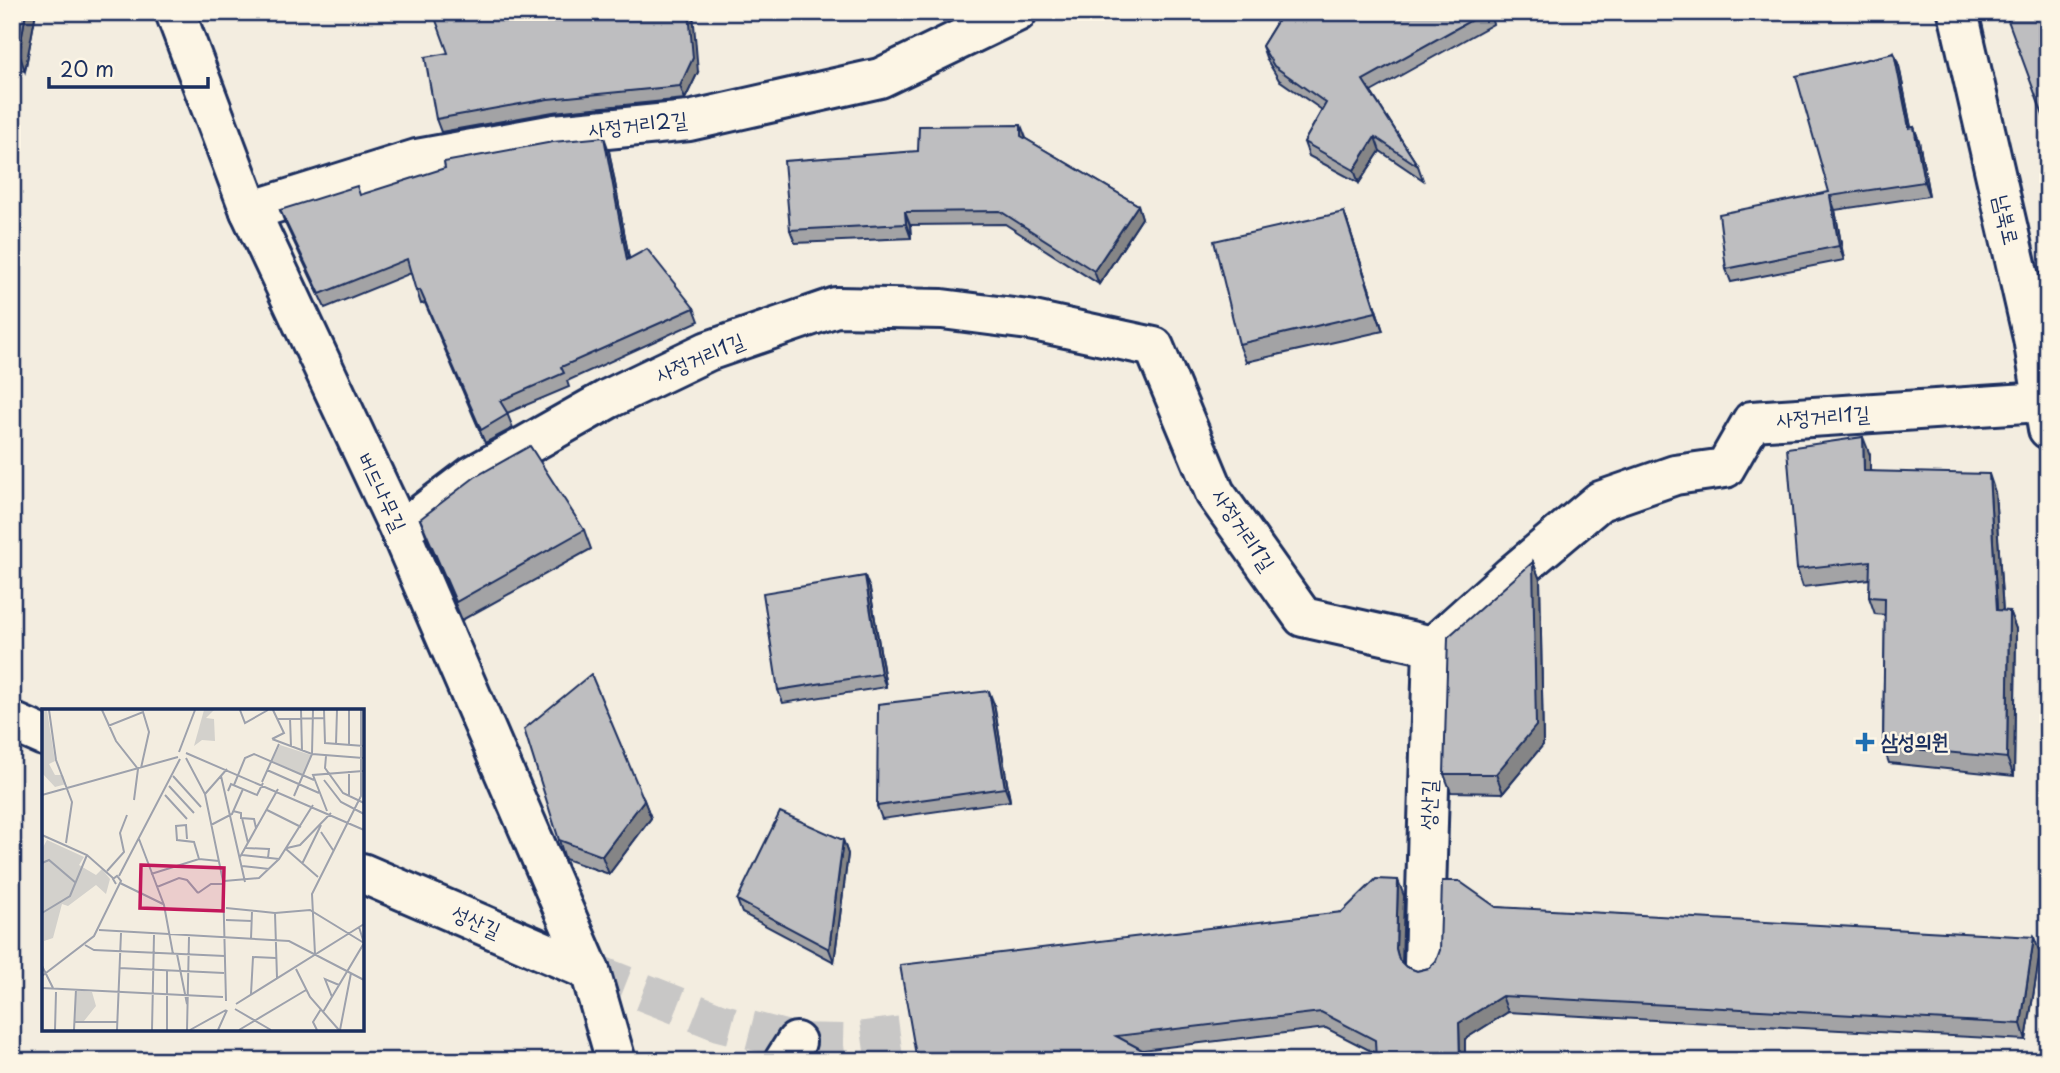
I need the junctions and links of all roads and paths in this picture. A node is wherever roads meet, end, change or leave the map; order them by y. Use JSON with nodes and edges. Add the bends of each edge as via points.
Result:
{"nodes":[{"id":1,"x":175,"y":12,"type":"edge"},
{"id":2,"x":1017,"y":12,"type":"edge"},
{"id":3,"x":1958,"y":12,"type":"edge"},
{"id":4,"x":250,"y":211,"type":"junction"},
{"id":5,"x":2040,"y":338,"type":"edge"},
{"id":6,"x":2045,"y":415,"type":"edge"},
{"id":7,"x":400,"y":531,"type":"junction"},
{"id":8,"x":1433,"y":646,"type":"junction"},
{"id":9,"x":12,"y":722,"type":"edge"},
{"id":10,"x":42,"y":735,"type":"edge"},
{"id":11,"x":364,"y":874,"type":"edge"},
{"id":12,"x":1424,"y":965,"type":"dead end"},
{"id":13,"x":590,"y":971,"type":"junction"},
{"id":14,"x":616,"y":1061,"type":"edge"}],
"edges":[{"from":1,"to":4,"type":"street","name":"버드나무길"},
{"from":2,"to":4,"type":"street","name":"사정거리2길","via":[[880,78],[689,121],[555,134],[417,159]]},
{"from":3,"to":5,"type":"street","name":"남북로"},
{"from":4,"to":7,"type":"street","name":"버드나무길"},
{"from":5,"to":6,"type":"street","name":"남북로"},
{"from":6,"to":8,"type":"street","name":"사정거리1길","via":[[1752,421],[1725,468],[1675,475],[1600,501]]},
{"from":7,"to":8,"type":"street","name":"사정거리1길","via":[[472,476],[608,400],[708,351],[836,307],[942,309],[1029,320],[1154,347],[1215,493],[1303,617]]},
{"from":7,"to":13,"type":"street","name":"버드나무길"},
{"from":8,"to":12,"type":"street","name":"성산길"},
{"from":9,"to":10,"type":"street"},
{"from":11,"to":13,"type":"street","name":"성산길"},
{"from":13,"to":14,"type":"street","name":"버드나무길"}]}
